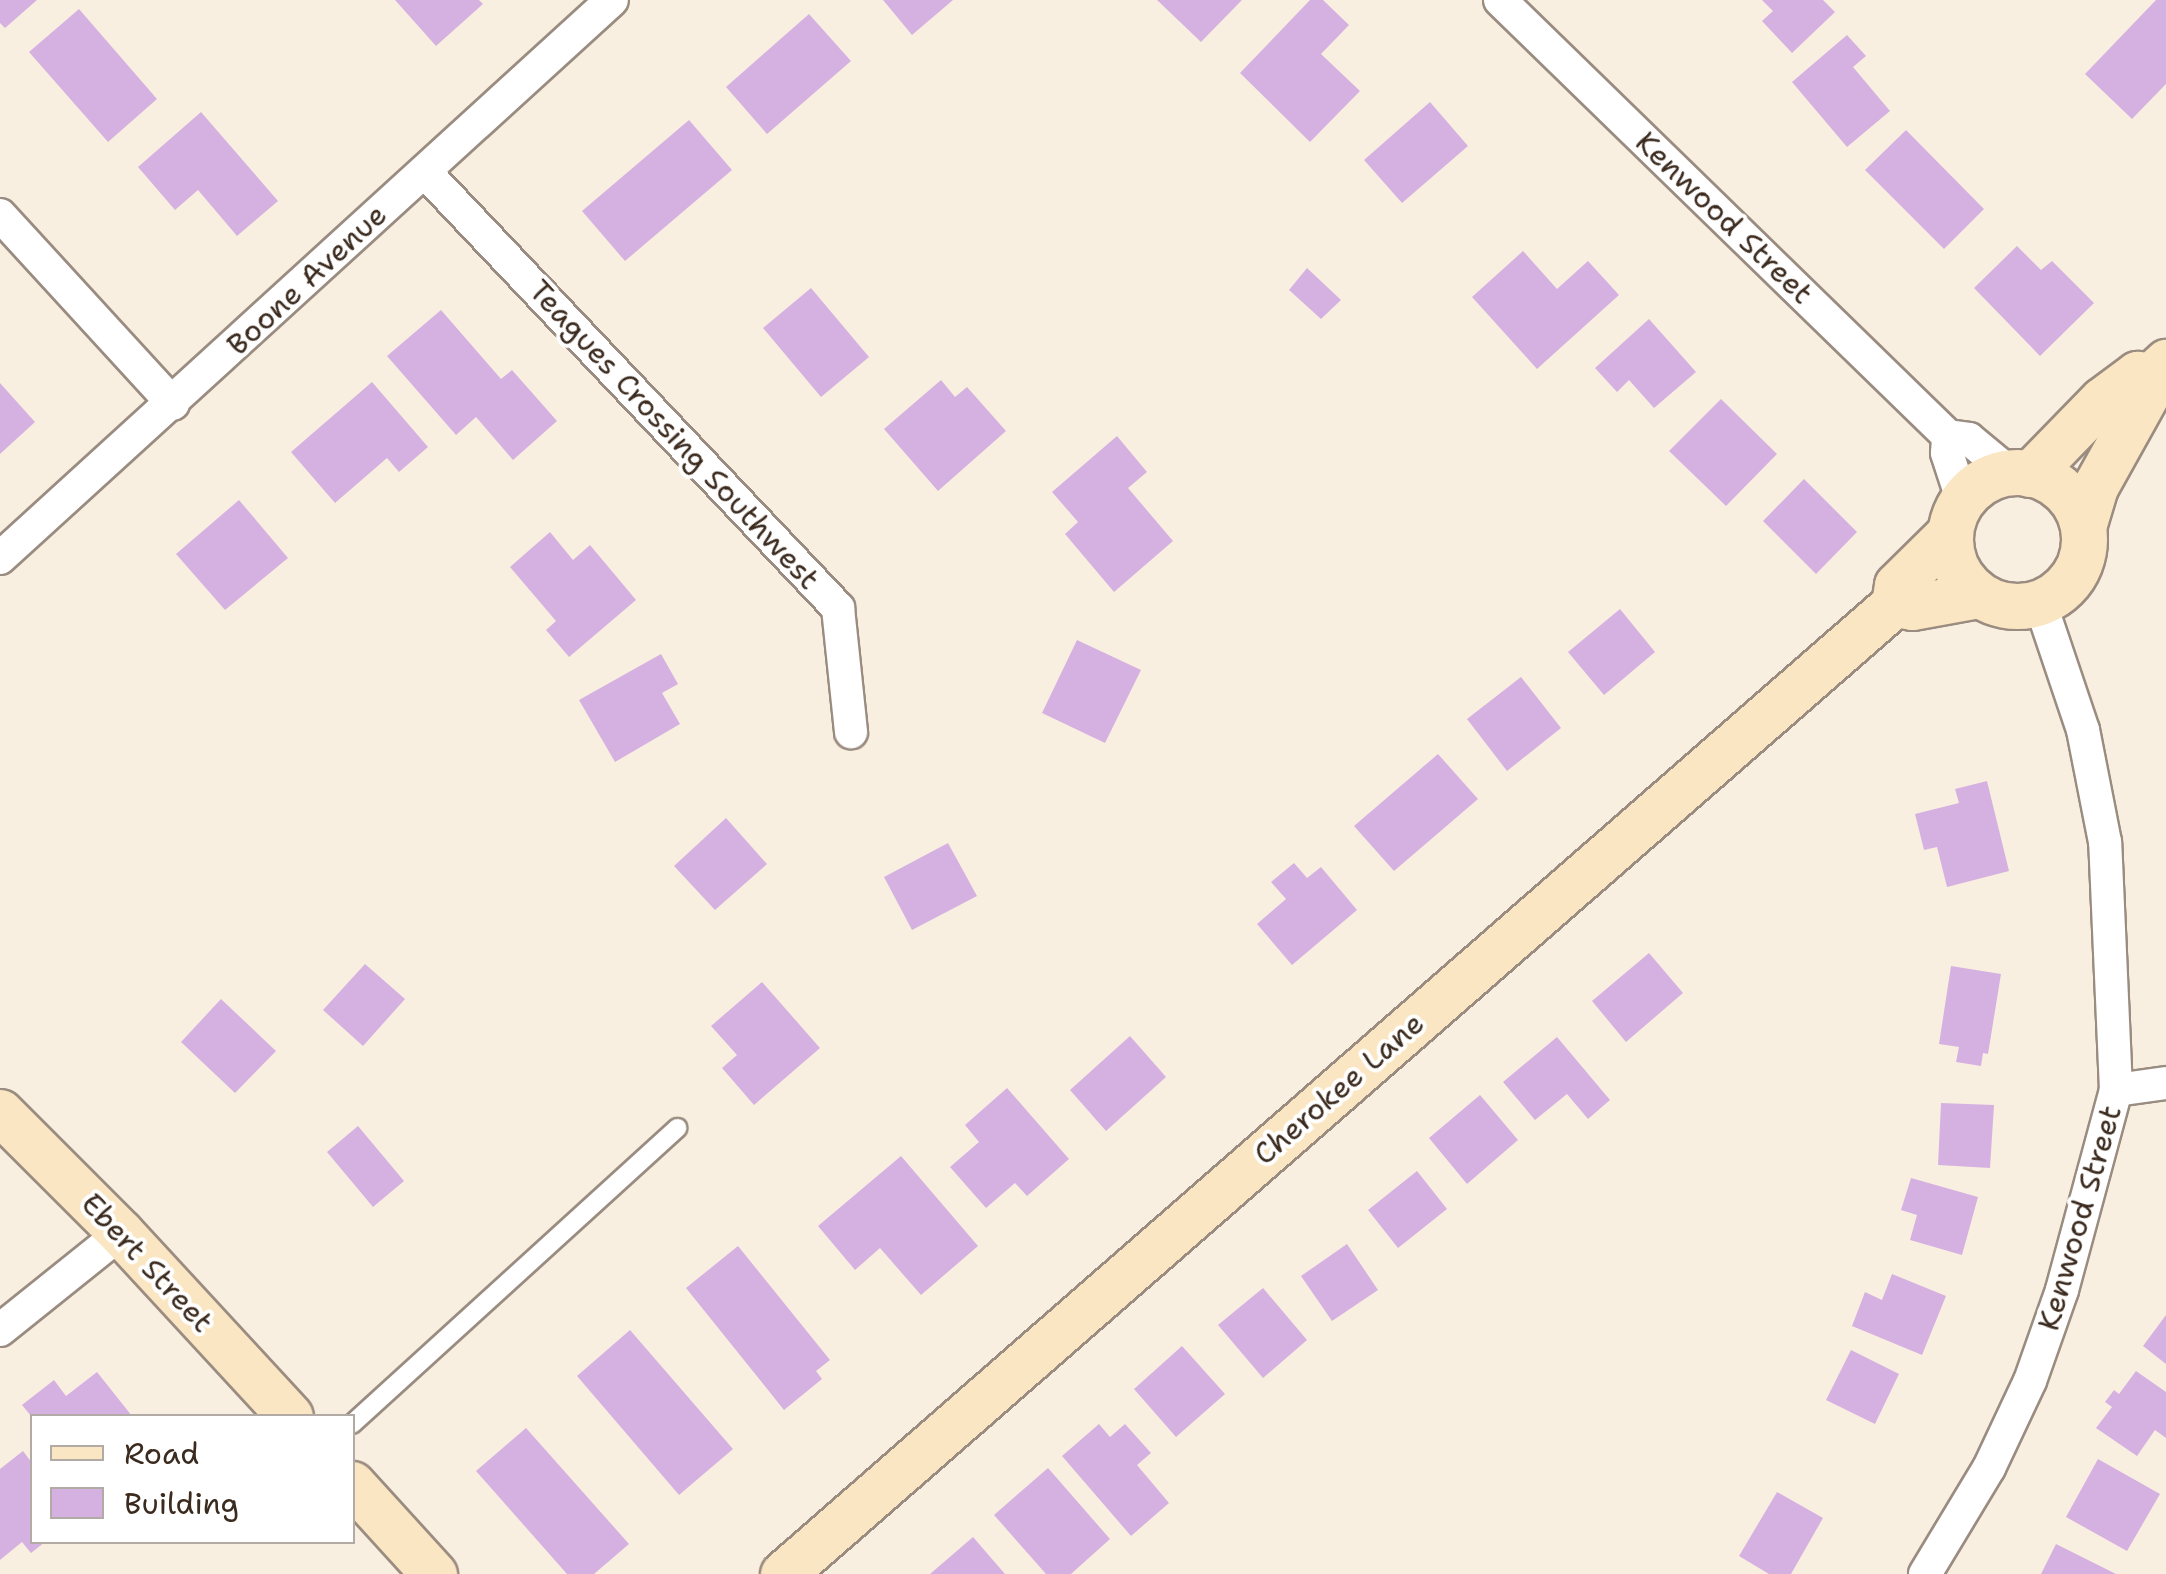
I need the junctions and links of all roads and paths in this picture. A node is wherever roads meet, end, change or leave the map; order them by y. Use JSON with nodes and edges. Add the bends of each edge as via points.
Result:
{"nodes":[{"id":1,"x":612,"y":0,"type":"edge"},
{"id":2,"x":1500,"y":0,"type":"edge"},
{"id":3,"x":425,"y":172,"type":"junction"},
{"id":4,"x":0,"y":216,"type":"edge"},
{"id":5,"x":2159,"y":369,"type":"edge"},
{"id":6,"x":173,"y":404,"type":"junction"},
{"id":7,"x":1948,"y":436,"type":"junction"},
{"id":8,"x":2020,"y":473,"type":"junction"},
{"id":9,"x":1956,"y":516,"type":"junction"},
{"id":10,"x":2083,"y":528,"type":"junction"},
{"id":11,"x":0,"y":558,"type":"edge"},
{"id":12,"x":1978,"y":595,"type":"junction"},
{"id":13,"x":2040,"y":602,"type":"junction"},
{"id":14,"x":1894,"y":604,"type":"junction"},
{"id":15,"x":851,"y":732,"type":"dead end"},
{"id":16,"x":2166,"y":1083,"type":"edge"},
{"id":17,"x":2116,"y":1090,"type":"junction"},
{"id":18,"x":0,"y":1112,"type":"edge"},
{"id":19,"x":678,"y":1128,"type":"dead end"},
{"id":20,"x":121,"y":1233,"type":"junction"},
{"id":21,"x":0,"y":1330,"type":"edge"},
{"id":22,"x":288,"y":1414,"type":"edge"},
{"id":23,"x":355,"y":1421,"type":"edge"},
{"id":24,"x":355,"y":1487,"type":"edge"},
{"id":25,"x":434,"y":1574,"type":"edge"},
{"id":26,"x":784,"y":1574,"type":"edge"},
{"id":27,"x":1925,"y":1574,"type":"edge"}],
"edges":[{"from":1,"to":3,"type":"street","name":"Boone Avenue"},
{"from":2,"to":7,"type":"street","name":"Kenwood Street"},
{"from":3,"to":6,"type":"street","name":"Boone Avenue"},
{"from":3,"to":15,"type":"street","name":"Teagues Crossing Southwest","via":[[838,608]]},
{"from":4,"to":6,"type":"street"},
{"from":5,"to":8,"type":"street","via":[[2137,374],[2102,400]]},
{"from":5,"to":10,"type":"street","via":[[2095,487]]},
{"from":6,"to":11,"type":"street","name":"Boone Avenue"},
{"from":7,"to":8,"type":"street","name":"Kenwood Street","via":[[1969,439]]},
{"from":7,"to":9,"type":"street"},
{"from":8,"to":9,"type":"street","via":[[1978,484]]},
{"from":8,"to":10,"type":"street","via":[[2061,488]]},
{"from":9,"to":12,"type":"street","via":[[1953,561]]},
{"from":9,"to":14,"type":"street","name":"Cherokee Lane","via":[[1897,585]]},
{"from":10,"to":13,"type":"street","via":[[2075,573]]},
{"from":12,"to":13,"type":"street","via":[[1998,604]]},
{"from":12,"to":14,"type":"street"},
{"from":13,"to":17,"type":"street","name":"Kenwood Street","via":[[2083,730],[2105,842]]},
{"from":14,"to":26,"type":"street","name":"Cherokee Lane"},
{"from":16,"to":17,"type":"street"},
{"from":17,"to":27,"type":"street","name":"Kenwood Street","via":[[2030,1381],[1989,1468]]},
{"from":18,"to":20,"type":"street","name":"Ebert Street"},
{"from":19,"to":23,"type":"lane"},
{"from":20,"to":21,"type":"street"},
{"from":20,"to":22,"type":"street","name":"Ebert Street"},
{"from":24,"to":25,"type":"street"}]}
